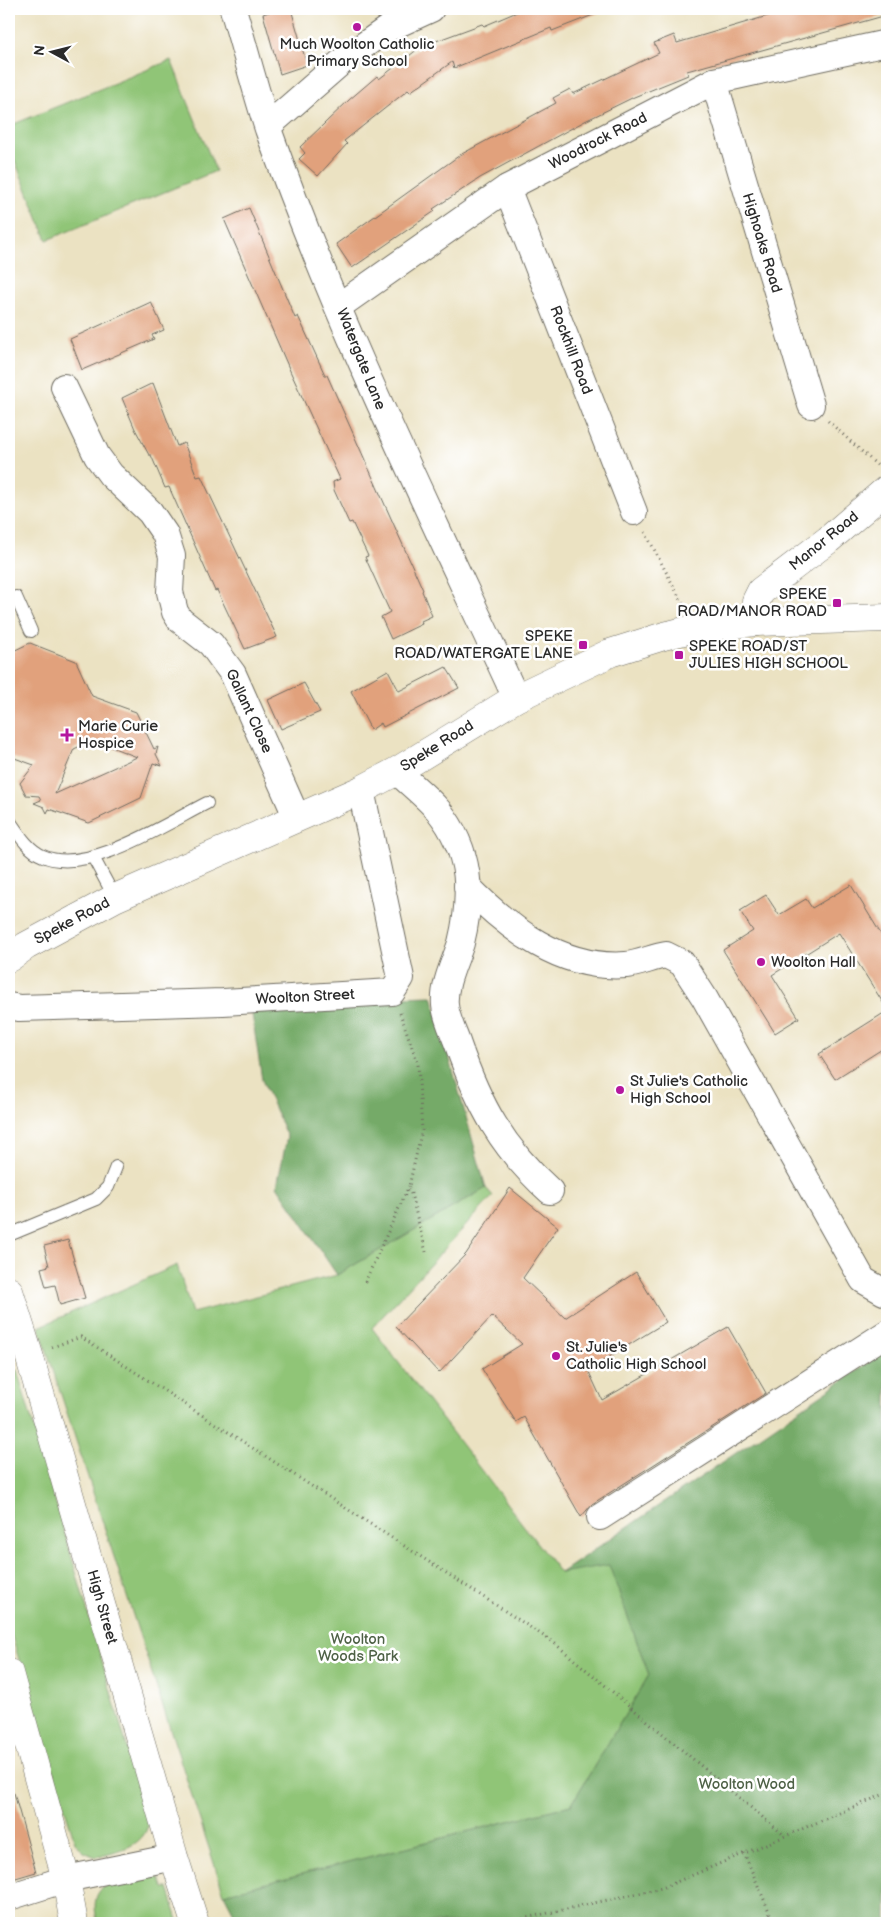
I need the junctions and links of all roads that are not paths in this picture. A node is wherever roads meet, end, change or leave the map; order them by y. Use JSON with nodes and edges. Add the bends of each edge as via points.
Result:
{"nodes":[{"id":1,"x":233,"y":9,"type":"edge"},
{"id":2,"x":431,"y":9,"type":"edge"},
{"id":3,"x":887,"y":43,"type":"edge"},
{"id":4,"x":714,"y":82,"type":"junction"},
{"id":5,"x":268,"y":126,"type":"junction"},
{"id":6,"x":507,"y":188,"type":"junction"},
{"id":7,"x":339,"y":306,"type":"junction"},
{"id":8,"x":64,"y":387,"type":"dead end"},
{"id":9,"x":811,"y":405,"type":"road end"},
{"id":10,"x":884,"y":478,"type":"edge"},
{"id":11,"x":634,"y":512,"type":"road end"},
{"id":12,"x":9,"y":600,"type":"edge"},
{"id":13,"x":887,"y":618,"type":"edge"},
{"id":14,"x":756,"y":622,"type":"junction"},
{"id":15,"x":31,"y":631,"type":"dead end"},
{"id":16,"x":516,"y":698,"type":"junction"},
{"id":17,"x":397,"y":771,"type":"junction"},
{"id":18,"x":361,"y":790,"type":"junction"},
{"id":19,"x":208,"y":803,"type":"dead end"},
{"id":20,"x":297,"y":818,"type":"junction"},
{"id":21,"x":9,"y":820,"type":"edge"},
{"id":22,"x":93,"y":857,"type":"junction"},
{"id":23,"x":467,"y":886,"type":"junction"},
{"id":24,"x":115,"y":898,"type":"junction"},
{"id":25,"x":9,"y":958,"type":"edge"},
{"id":26,"x":9,"y":1006,"type":"edge"},
{"id":27,"x":116,"y":1167,"type":"dead end"},
{"id":28,"x":550,"y":1191,"type":"dead end"},
{"id":29,"x":9,"y":1235,"type":"edge"},
{"id":30,"x":863,"y":1280,"type":"junction"},
{"id":31,"x":9,"y":1291,"type":"edge"},
{"id":32,"x":887,"y":1291,"type":"edge"},
{"id":33,"x":887,"y":1318,"type":"edge"},
{"id":34,"x":887,"y":1333,"type":"edge"},
{"id":35,"x":600,"y":1517,"type":"dead end"},
{"id":36,"x":9,"y":1673,"type":"edge"},
{"id":37,"x":174,"y":1857,"type":"junction"},
{"id":38,"x":66,"y":1879,"type":"junction"},
{"id":39,"x":9,"y":1897,"type":"edge"},
{"id":40,"x":74,"y":1923,"type":"edge"},
{"id":41,"x":195,"y":1923,"type":"edge"}],
"edges":[{"from":1,"to":5,"type":"street","name":"Watergate Lane"},
{"from":2,"to":5,"type":"street","via":[[386,29],[346,58]]},
{"from":3,"to":4,"type":"street","name":"Woodrock Road"},
{"from":4,"to":6,"type":"street","name":"Woodrock Road"},
{"from":4,"to":9,"type":"street","name":"Highoaks Road"},
{"from":5,"to":7,"type":"street","name":"Watergate Lane","via":[[295,202]]},
{"from":6,"to":7,"type":"street","name":"Woodrock Road"},
{"from":6,"to":11,"type":"street","name":"Rockhill Road"},
{"from":7,"to":16,"type":"street","name":"Watergate Lane","via":[[393,437]]},
{"from":8,"to":20,"type":"street","name":"Gallant Close","via":[[97,456],[111,475],[150,512],[165,534],[172,556],[170,592],[174,612],[211,644],[233,674]]},
{"from":10,"to":14,"type":"street","name":"Manor Road","via":[[828,540],[761,591],[756,601]]},
{"from":12,"to":15,"type":"lane","via":[[16,597]]},
{"from":13,"to":14,"type":"street","name":"Speke Road"},
{"from":14,"to":16,"type":"street","name":"Speke Road","via":[[696,628],[610,653]]},
{"from":16,"to":17,"type":"street","name":"Speke Road"},
{"from":17,"to":18,"type":"street","name":"Speke Road"},
{"from":17,"to":23,"type":"street","via":[[438,810],[462,847]]},
{"from":18,"to":20,"type":"street","name":"Speke Road"},
{"from":18,"to":26,"type":"street","name":"Woolton Street","via":[[401,978],[392,992],[223,1002]]},
{"from":19,"to":22,"type":"lane"},
{"from":20,"to":24,"type":"street","name":"Speke Road"},
{"from":21,"to":22,"type":"lane","via":[[24,841],[43,856],[66,862]]},
{"from":22,"to":24,"type":"lane"},
{"from":23,"to":28,"type":"street","via":[[468,914],[450,974],[445,1005],[472,1086],[491,1122],[527,1171]]},
{"from":23,"to":30,"type":"street","via":[[496,915],[527,938],[568,958],[626,965],[666,955],[682,964],[709,1006]]},
{"from":24,"to":25,"type":"street","name":"Speke Road"},
{"from":27,"to":29,"type":"lane","via":[[108,1187],[96,1199]]},
{"from":30,"to":32,"type":"street"},
{"from":30,"to":33,"type":"street"},
{"from":31,"to":37,"type":"street","name":"High Street"},
{"from":34,"to":35,"type":"street"},
{"from":36,"to":38,"type":"street"},
{"from":37,"to":38,"type":"street"},
{"from":37,"to":41,"type":"street","name":"High Street"},
{"from":38,"to":39,"type":"street"},
{"from":38,"to":40,"type":"street"}]}
